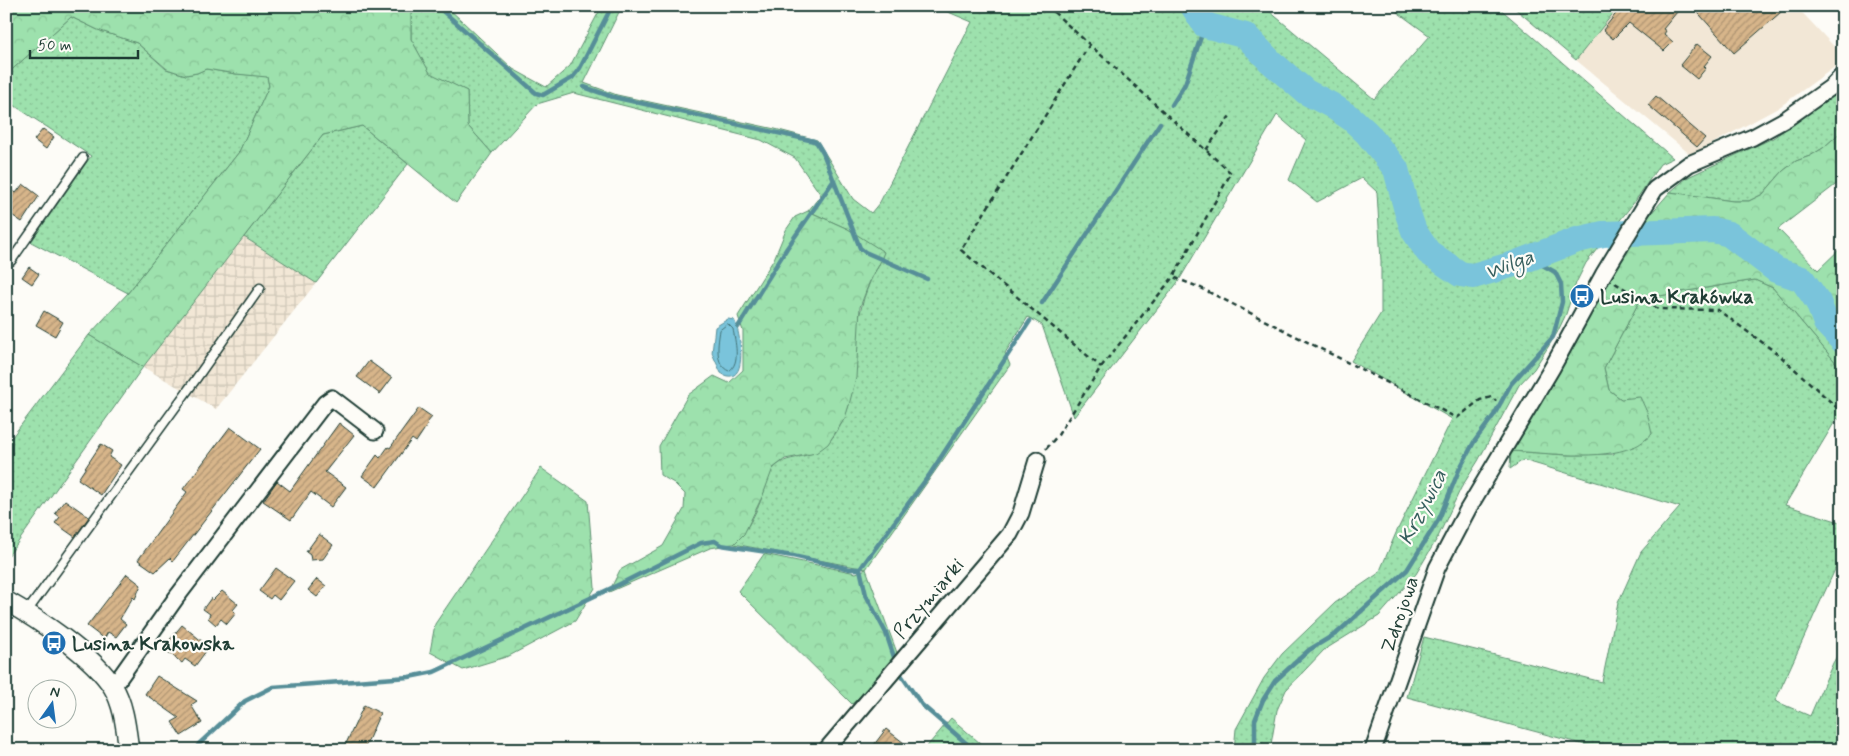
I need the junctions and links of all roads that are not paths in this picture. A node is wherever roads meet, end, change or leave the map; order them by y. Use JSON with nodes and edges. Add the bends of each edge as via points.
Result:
{"nodes":[{"id":1,"x":1843,"y":75,"type":"edge"},
{"id":2,"x":83,"y":158,"type":"dead end"},
{"id":3,"x":6,"y":262,"type":"edge"},
{"id":4,"x":260,"y":288,"type":"dead end"},
{"id":5,"x":375,"y":430,"type":"dead end"},
{"id":6,"x":1038,"y":460,"type":"road end"},
{"id":7,"x":6,"y":601,"type":"edge"},
{"id":8,"x":26,"y":613,"type":"junction"},
{"id":9,"x":113,"y":687,"type":"junction"},
{"id":10,"x":129,"y":750,"type":"edge"},
{"id":11,"x":826,"y":750,"type":"edge"},
{"id":12,"x":1373,"y":750,"type":"edge"}],
"edges":[{"from":1,"to":12,"type":"street","name":"Zdrojowa","via":[[1786,119],[1753,138],[1689,164],[1655,189],[1468,509],[1437,568]]},
{"from":2,"to":3,"type":"lane","via":[[11,260]]},
{"from":4,"to":8,"type":"lane"},
{"from":5,"to":9,"type":"street","via":[[332,398],[325,402],[176,598]]},
{"from":6,"to":11,"type":"street","name":"Przymiarki","via":[[1022,513],[1010,534]]},
{"from":7,"to":8,"type":"street"},
{"from":8,"to":9,"type":"street","via":[[68,642]]},
{"from":9,"to":10,"type":"street","via":[[122,712]]}]}
